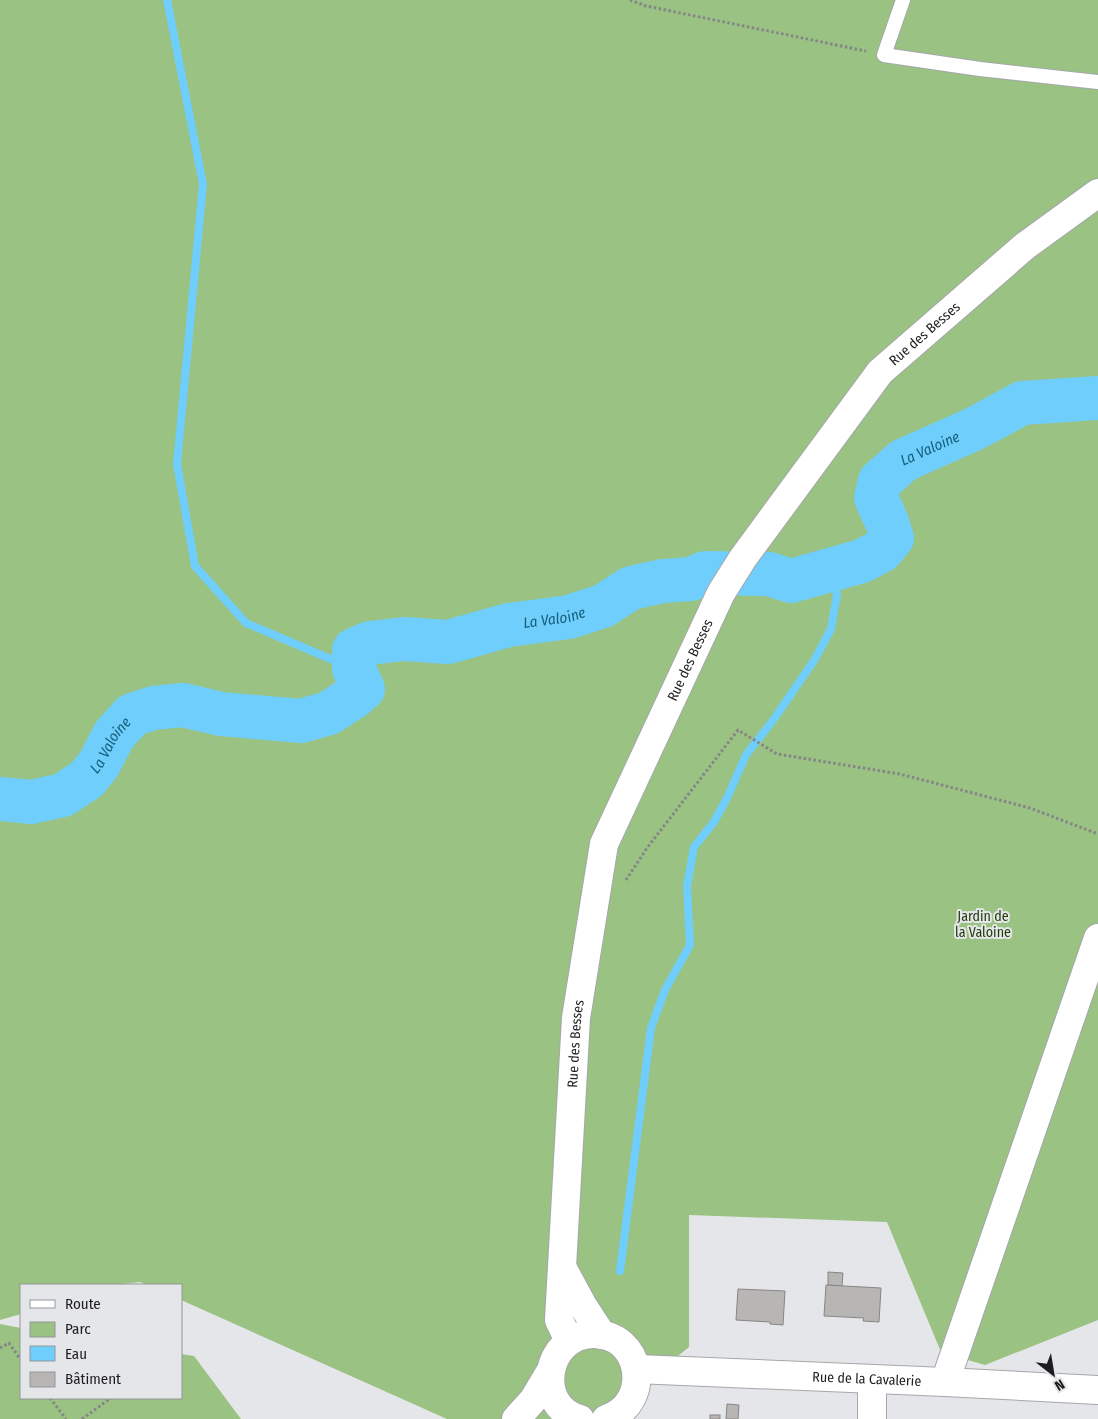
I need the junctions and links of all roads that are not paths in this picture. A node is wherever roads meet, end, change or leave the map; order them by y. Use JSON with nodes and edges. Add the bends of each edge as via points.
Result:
{"nodes":[{"id":1,"x":903,"y":0,"type":"edge"},
{"id":2,"x":1098,"y":82,"type":"edge"},
{"id":3,"x":1098,"y":193,"type":"edge"},
{"id":4,"x":1098,"y":938,"type":"edge"},
{"id":5,"x":562,"y":1267,"type":"junction"},
{"id":6,"x":602,"y":1335,"type":"junction"},
{"id":7,"x":569,"y":1341,"type":"junction"},
{"id":8,"x":636,"y":1369,"type":"junction"},
{"id":9,"x":550,"y":1372,"type":"junction"},
{"id":10,"x":872,"y":1379,"type":"junction"},
{"id":11,"x":945,"y":1382,"type":"junction"},
{"id":12,"x":1098,"y":1390,"type":"edge"},
{"id":13,"x":630,"y":1411,"type":"edge"},
{"id":14,"x":572,"y":1414,"type":"edge"},
{"id":15,"x":516,"y":1419,"type":"edge"},
{"id":16,"x":538,"y":1419,"type":"edge"},
{"id":17,"x":606,"y":1419,"type":"edge"},
{"id":18,"x":872,"y":1419,"type":"edge"}],
"edges":[{"from":1,"to":2,"type":"lane","via":[[884,55],[980,70]]},
{"from":3,"to":5,"type":"street","name":"Rue des Besses","via":[[1025,246],[880,372],[743,558],[722,593],[604,844],[576,1018]]},
{"from":4,"to":11,"type":"street"},
{"from":5,"to":6,"type":"street"},
{"from":5,"to":7,"type":"street","name":"Rue des Besses","via":[[559,1320]]},
{"from":6,"to":7,"type":"street","via":[[590,1334]]},
{"from":6,"to":8,"type":"street","via":[[624,1347]]},
{"from":7,"to":9,"type":"street","via":[[553,1360]]},
{"from":8,"to":10,"type":"street","name":"Rue de la Cavalerie"},
{"from":8,"to":13,"type":"street","via":[[637,1381]]},
{"from":9,"to":14,"type":"street","via":[[550,1386],[555,1399]]},
{"from":9,"to":15,"type":"street","via":[[534,1399]]},
{"from":10,"to":11,"type":"street","name":"Rue de la Cavalerie"},
{"from":10,"to":18,"type":"street"},
{"from":11,"to":12,"type":"street","name":"Rue de la Cavalerie"},
{"from":13,"to":17,"type":"street","via":[[622,1411]]},
{"from":14,"to":16,"type":"street"}]}
